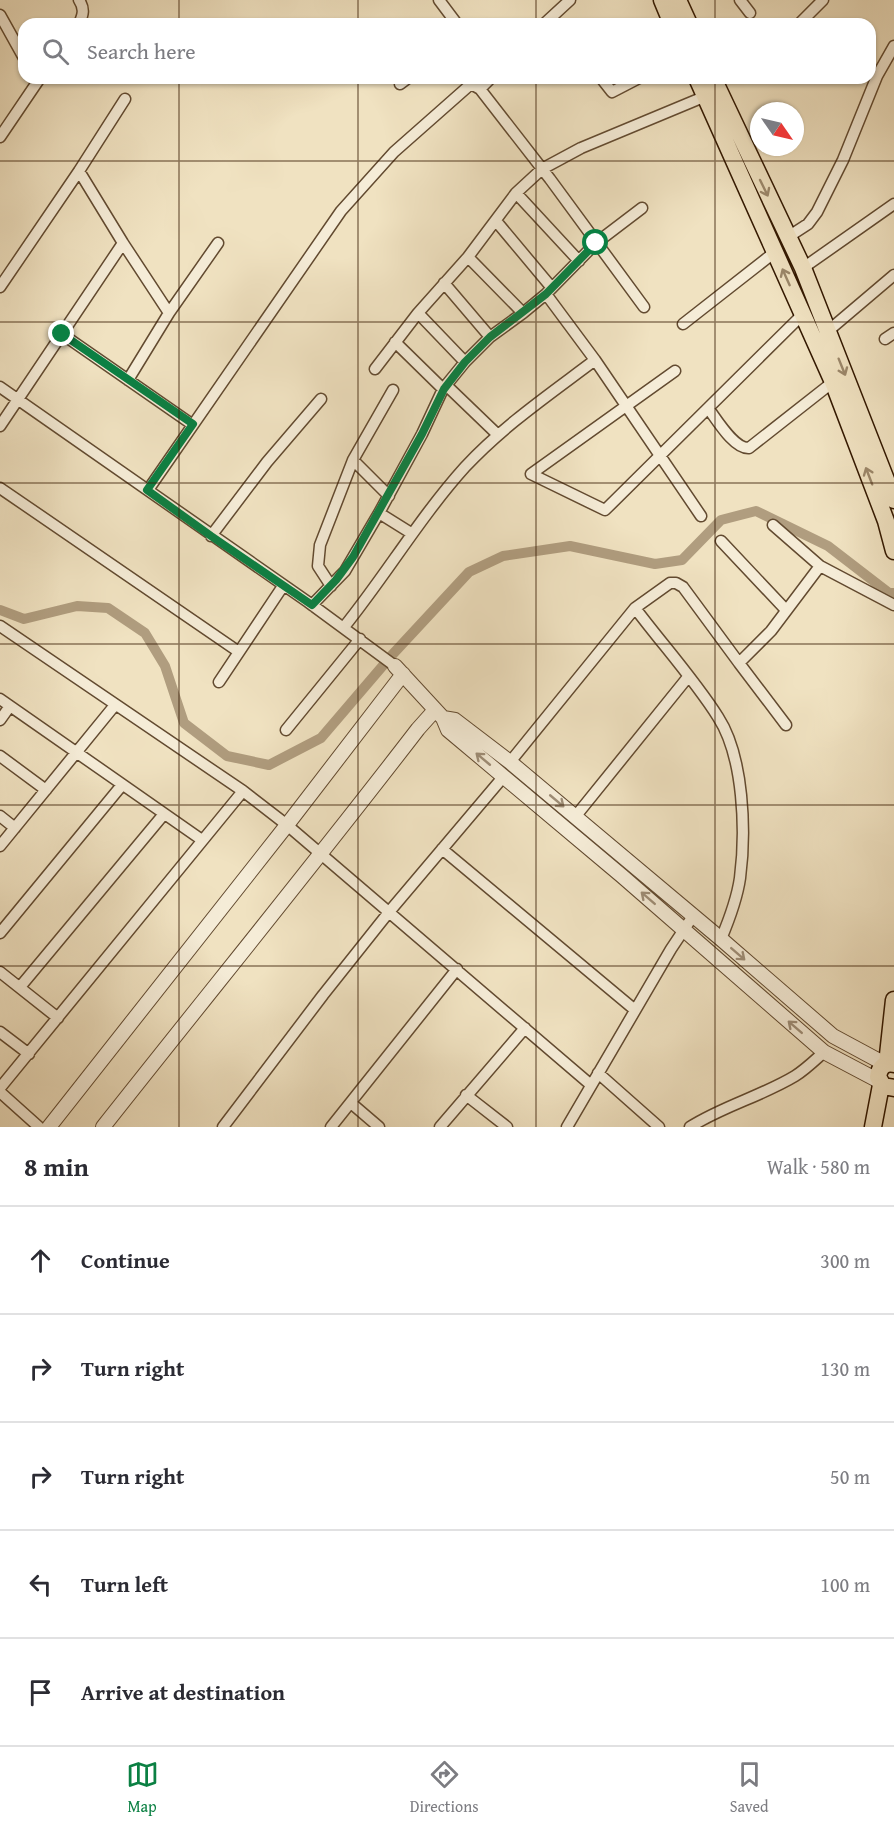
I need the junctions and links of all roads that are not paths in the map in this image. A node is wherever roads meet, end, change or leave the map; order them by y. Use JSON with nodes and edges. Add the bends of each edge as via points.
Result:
{"nodes":[{"id":1,"x":79,"y":0,"type":"edge"},
{"id":2,"x":439,"y":0,"type":"edge"},
{"id":3,"x":570,"y":0,"type":"edge"},
{"id":4,"x":662,"y":0,"type":"edge"},
{"id":5,"x":678,"y":0,"type":"edge"},
{"id":6,"x":740,"y":0,"type":"edge"},
{"id":7,"x":823,"y":0,"type":"edge"},
{"id":8,"x":750,"y":13,"type":"dead end"},
{"id":9,"x":0,"y":15,"type":"edge"},
{"id":10,"x":81,"y":18,"type":"edge"},
{"id":11,"x":453,"y":18,"type":"edge"},
{"id":12,"x":550,"y":18,"type":"edge"},
{"id":13,"x":670,"y":18,"type":"edge"},
{"id":14,"x":686,"y":18,"type":"edge"},
{"id":15,"x":805,"y":18,"type":"edge"},
{"id":16,"x":894,"y":46,"type":"edge"},
{"id":17,"x":18,"y":47,"type":"edge"},
{"id":18,"x":876,"y":78,"type":"edge"},
{"id":19,"x":35,"y":84,"type":"edge"},
{"id":20,"x":485,"y":84,"type":"edge"},
{"id":21,"x":606,"y":84,"type":"edge"},
{"id":22,"x":627,"y":84,"type":"edge"},
{"id":23,"x":700,"y":84,"type":"edge"},
{"id":24,"x":716,"y":84,"type":"edge"},
{"id":25,"x":874,"y":84,"type":"edge"},
{"id":26,"x":480,"y":89,"type":"junction"},
{"id":27,"x":706,"y":96,"type":"junction"},
{"id":28,"x":125,"y":99,"type":"dead end"},
{"id":29,"x":0,"y":137,"type":"edge"},
{"id":30,"x":542,"y":169,"type":"junction"},
{"id":31,"x":79,"y":171,"type":"junction"},
{"id":32,"x":516,"y":193,"type":"junction"},
{"id":33,"x":894,"y":204,"type":"edge"},
{"id":34,"x":642,"y":208,"type":"dead end"},
{"id":35,"x":496,"y":221,"type":"junction"},
{"id":36,"x":788,"y":237,"type":"junction"},
{"id":37,"x":123,"y":243,"type":"junction"},
{"id":38,"x":218,"y":243,"type":"dead end"},
{"id":39,"x":596,"y":243,"type":"junction"},
{"id":40,"x":775,"y":252,"type":"junction"},
{"id":41,"x":468,"y":257,"type":"junction"},
{"id":42,"x":579,"y":261,"type":"junction"},
{"id":43,"x":803,"y":268,"type":"junction"},
{"id":44,"x":894,"y":274,"type":"edge"},
{"id":45,"x":444,"y":283,"type":"junction"},
{"id":46,"x":0,"y":286,"type":"edge"},
{"id":47,"x":549,"y":291,"type":"junction"},
{"id":48,"x":644,"y":307,"type":"dead end"},
{"id":49,"x":169,"y":313,"type":"junction"},
{"id":50,"x":418,"y":313,"type":"junction"},
{"id":51,"x":523,"y":313,"type":"junction"},
{"id":52,"x":803,"y":314,"type":"junction"},
{"id":53,"x":683,"y":324,"type":"dead end"},
{"id":54,"x":828,"y":331,"type":"junction"},
{"id":55,"x":62,"y":334,"type":"junction"},
{"id":56,"x":490,"y":337,"type":"junction"},
{"id":57,"x":395,"y":342,"type":"junction"},
{"id":58,"x":595,"y":360,"type":"junction"},
{"id":59,"x":465,"y":362,"type":"junction"},
{"id":60,"x":375,"y":369,"type":"dead end"},
{"id":61,"x":675,"y":371,"type":"dead end"},
{"id":62,"x":128,"y":380,"type":"junction"},
{"id":63,"x":833,"y":382,"type":"junction"},
{"id":64,"x":0,"y":387,"type":"edge"},
{"id":65,"x":445,"y":387,"type":"junction"},
{"id":66,"x":393,"y":390,"type":"dead end"},
{"id":67,"x":18,"y":399,"type":"junction"},
{"id":68,"x":321,"y":399,"type":"dead end"},
{"id":69,"x":626,"y":406,"type":"junction"},
{"id":70,"x":708,"y":408,"type":"junction"},
{"id":71,"x":193,"y":424,"type":"junction"},
{"id":72,"x":0,"y":426,"type":"edge"},
{"id":73,"x":498,"y":435,"type":"junction"},
{"id":74,"x":659,"y":456,"type":"junction"},
{"id":75,"x":353,"y":460,"type":"junction"},
{"id":76,"x":0,"y":488,"type":"edge"},
{"id":77,"x":147,"y":490,"type":"junction"},
{"id":78,"x":388,"y":496,"type":"junction"},
{"id":79,"x":894,"y":501,"type":"edge"},
{"id":80,"x":379,"y":513,"type":"junction"},
{"id":81,"x":701,"y":516,"type":"dead end"},
{"id":82,"x":773,"y":525,"type":"dead end"},
{"id":83,"x":411,"y":533,"type":"junction"},
{"id":84,"x":211,"y":536,"type":"junction"},
{"id":85,"x":722,"y":541,"type":"dead end"},
{"id":86,"x":893,"y":542,"type":"edge"},
{"id":87,"x":820,"y":566,"type":"junction"},
{"id":88,"x":283,"y":586,"type":"junction"},
{"id":89,"x":331,"y":586,"type":"junction"},
{"id":90,"x":312,"y":605,"type":"junction"},
{"id":91,"x":894,"y":605,"type":"edge"},
{"id":92,"x":634,"y":608,"type":"junction"},
{"id":93,"x":786,"y":610,"type":"junction"},
{"id":94,"x":0,"y":626,"type":"edge"},
{"id":95,"x":344,"y":627,"type":"junction"},
{"id":96,"x":360,"y":639,"type":"junction"},
{"id":97,"x":239,"y":652,"type":"junction"},
{"id":98,"x":739,"y":663,"type":"junction"},
{"id":99,"x":394,"y":666,"type":"junction"},
{"id":100,"x":688,"y":677,"type":"junction"},
{"id":101,"x":219,"y":682,"type":"dead end"},
{"id":102,"x":0,"y":699,"type":"edge"},
{"id":103,"x":115,"y":705,"type":"junction"},
{"id":104,"x":10,"y":706,"type":"junction"},
{"id":105,"x":439,"y":714,"type":"junction"},
{"id":106,"x":0,"y":720,"type":"edge"},
{"id":107,"x":786,"y":725,"type":"dead end"},
{"id":108,"x":286,"y":730,"type":"dead end"},
{"id":109,"x":76,"y":753,"type":"junction"},
{"id":110,"x":0,"y":756,"type":"edge"},
{"id":111,"x":510,"y":762,"type":"junction"},
{"id":112,"x":504,"y":776,"type":"junction"},
{"id":113,"x":122,"y":785,"type":"junction"},
{"id":114,"x":46,"y":790,"type":"junction"},
{"id":115,"x":243,"y":791,"type":"junction"},
{"id":116,"x":164,"y":813,"type":"junction"},
{"id":117,"x":0,"y":816,"type":"edge"},
{"id":118,"x":575,"y":817,"type":"junction"},
{"id":119,"x":287,"y":825,"type":"junction"},
{"id":120,"x":15,"y":828,"type":"junction"},
{"id":121,"x":202,"y":840,"type":"junction"},
{"id":122,"x":0,"y":846,"type":"edge"},
{"id":123,"x":442,"y":849,"type":"junction"},
{"id":124,"x":322,"y":854,"type":"junction"},
{"id":125,"x":389,"y":912,"type":"junction"},
{"id":126,"x":693,"y":916,"type":"junction"},
{"id":127,"x":683,"y":929,"type":"junction"},
{"id":128,"x":0,"y":933,"type":"edge"},
{"id":129,"x":721,"y":939,"type":"junction"},
{"id":130,"x":458,"y":969,"type":"junction"},
{"id":131,"x":0,"y":972,"type":"edge"},
{"id":132,"x":20,"y":987,"type":"junction"},
{"id":133,"x":894,"y":1000,"type":"edge"},
{"id":134,"x":635,"y":1010,"type":"junction"},
{"id":135,"x":58,"y":1018,"type":"junction"},
{"id":136,"x":525,"y":1028,"type":"junction"},
{"id":137,"x":0,"y":1032,"type":"edge"},
{"id":138,"x":824,"y":1052,"type":"junction"},
{"id":139,"x":29,"y":1054,"type":"junction"},
{"id":140,"x":889,"y":1064,"type":"edge"},
{"id":141,"x":598,"y":1073,"type":"junction"},
{"id":142,"x":591,"y":1085,"type":"junction"},
{"id":143,"x":886,"y":1086,"type":"edge"},
{"id":144,"x":0,"y":1088,"type":"edge"},
{"id":145,"x":0,"y":1092,"type":"edge"},
{"id":146,"x":466,"y":1095,"type":"junction"},
{"id":147,"x":351,"y":1103,"type":"junction"},
{"id":148,"x":39,"y":1127,"type":"edge"},
{"id":149,"x":49,"y":1127,"type":"edge"},
{"id":150,"x":103,"y":1127,"type":"edge"},
{"id":151,"x":223,"y":1127,"type":"edge"},
{"id":152,"x":331,"y":1127,"type":"edge"},
{"id":153,"x":379,"y":1127,"type":"edge"},
{"id":154,"x":440,"y":1127,"type":"edge"},
{"id":155,"x":507,"y":1127,"type":"edge"},
{"id":156,"x":567,"y":1127,"type":"edge"},
{"id":157,"x":659,"y":1127,"type":"edge"},
{"id":158,"x":690,"y":1127,"type":"edge"},
{"id":159,"x":873,"y":1127,"type":"edge"},
{"id":160,"x":883,"y":1127,"type":"edge"}],
"edges":[{"from":1,"to":10,"type":"street"},
{"from":2,"to":11,"type":"street"},
{"from":3,"to":12,"type":"street"},
{"from":4,"to":13,"type":"main road"},
{"from":5,"to":14,"type":"main road"},
{"from":6,"to":8,"type":"street"},
{"from":7,"to":15,"type":"street"},
{"from":9,"to":17,"type":"street"},
{"from":16,"to":18,"type":"street"},
{"from":19,"to":29,"type":"street"},
{"from":20,"to":26,"type":"street"},
{"from":21,"to":22,"type":"street","via":[[612,92]]},
{"from":23,"to":27,"type":"main road"},
{"from":24,"to":36,"type":"main road","one_way":true},
{"from":25,"to":36,"type":"street","via":[[817,212],[808,224]]},
{"from":26,"to":30,"type":"street"},
{"from":26,"to":71,"type":"street","via":[[474,85],[467,87],[394,152],[357,192]]},
{"from":27,"to":30,"type":"street","via":[[581,148]]},
{"from":27,"to":40,"type":"main road"},
{"from":28,"to":31,"type":"street"},
{"from":30,"to":32,"type":"street"},
{"from":30,"to":39,"type":"street"},
{"from":31,"to":37,"type":"street"},
{"from":31,"to":46,"type":"street"},
{"from":32,"to":35,"type":"street"},
{"from":32,"to":42,"type":"street"},
{"from":33,"to":43,"type":"street"},
{"from":34,"to":39,"type":"street"},
{"from":35,"to":41,"type":"street"},
{"from":35,"to":47,"type":"street"},
{"from":36,"to":43,"type":"main road"},
{"from":37,"to":49,"type":"street"},
{"from":37,"to":55,"type":"street"},
{"from":38,"to":49,"type":"street"},
{"from":39,"to":42,"type":"street"},
{"from":39,"to":48,"type":"street"},
{"from":52,"to":40,"type":"main road","one_way":true},
{"from":40,"to":53,"type":"street"},
{"from":41,"to":45,"type":"street"},
{"from":41,"to":51,"type":"street"},
{"from":42,"to":47,"type":"street"},
{"from":43,"to":54,"type":"main road"},
{"from":44,"to":54,"type":"street"},
{"from":45,"to":50,"type":"street"},
{"from":45,"to":56,"type":"street"},
{"from":47,"to":51,"type":"street"},
{"from":47,"to":58,"type":"street"},
{"from":49,"to":62,"type":"street"},
{"from":50,"to":57,"type":"street"},
{"from":50,"to":59,"type":"street"},
{"from":51,"to":56,"type":"street"},
{"from":52,"to":63,"type":"main road"},
{"from":52,"to":70,"type":"street"},
{"from":54,"to":79,"type":"main road","one_way":true},
{"from":55,"to":62,"type":"street"},
{"from":55,"to":67,"type":"street"},
{"from":56,"to":59,"type":"street"},
{"from":57,"to":60,"type":"street"},
{"from":57,"to":65,"type":"street"},
{"from":58,"to":69,"type":"street"},
{"from":58,"to":73,"type":"street"},
{"from":59,"to":65,"type":"street"},
{"from":61,"to":69,"type":"street"},
{"from":62,"to":71,"type":"street"},
{"from":63,"to":70,"type":"street","via":[[750,448],[736,444]]},
{"from":86,"to":63,"type":"main road","one_way":true},
{"from":64,"to":67,"type":"street"},
{"from":65,"to":73,"type":"street"},
{"from":65,"to":78,"type":"street"},
{"from":66,"to":75,"type":"street"},
{"from":67,"to":72,"type":"street"},
{"from":67,"to":77,"type":"street"},
{"from":68,"to":84,"type":"street"},
{"from":69,"to":74,"type":"street"},
{"from":69,"to":74,"type":"street","via":[[531,474],[605,510]]},
{"from":70,"to":74,"type":"street"},
{"from":71,"to":77,"type":"street"},
{"from":73,"to":83,"type":"street"},
{"from":74,"to":81,"type":"street"},
{"from":75,"to":78,"type":"street"},
{"from":75,"to":89,"type":"street","via":[[320,545],[318,566]]},
{"from":76,"to":97,"type":"street"},
{"from":77,"to":84,"type":"street"},
{"from":78,"to":80,"type":"street"},
{"from":80,"to":83,"type":"street"},
{"from":80,"to":89,"type":"street","via":[[345,571]]},
{"from":82,"to":87,"type":"street"},
{"from":83,"to":95,"type":"street"},
{"from":84,"to":88,"type":"street"},
{"from":85,"to":93,"type":"street"},
{"from":87,"to":91,"type":"street"},
{"from":87,"to":93,"type":"street"},
{"from":88,"to":90,"type":"street"},
{"from":88,"to":97,"type":"street"},
{"from":89,"to":90,"type":"street"},
{"from":90,"to":95,"type":"street"},
{"from":92,"to":98,"type":"street","via":[[670,583],[676,583],[683,587]]},
{"from":92,"to":100,"type":"street"},
{"from":92,"to":111,"type":"street"},
{"from":93,"to":98,"type":"street"},
{"from":94,"to":103,"type":"street"},
{"from":95,"to":96,"type":"street"},
{"from":96,"to":99,"type":"street"},
{"from":96,"to":108,"type":"street"},
{"from":97,"to":101,"type":"street"},
{"from":98,"to":107,"type":"street"},
{"from":99,"to":105,"type":"street"},
{"from":99,"to":119,"type":"street"},
{"from":100,"to":118,"type":"street"},
{"from":100,"to":129,"type":"street","via":[[719,718],[739,778],[740,878]]},
{"from":102,"to":104,"type":"street"},
{"from":103,"to":109,"type":"street"},
{"from":103,"to":115,"type":"street"},
{"from":104,"to":106,"type":"street"},
{"from":104,"to":109,"type":"street"},
{"from":105,"to":111,"type":"street","via":[[455,720]]},
{"from":112,"to":105,"type":"street","one_way":true,"via":[[448,730]]},
{"from":105,"to":124,"type":"street","via":[[418,729]]},
{"from":109,"to":113,"type":"street"},
{"from":109,"to":114,"type":"street"},
{"from":110,"to":114,"type":"street"},
{"from":111,"to":118,"type":"street","one_way":true},
{"from":112,"to":123,"type":"street"},
{"from":127,"to":112,"type":"street","one_way":true},
{"from":113,"to":116,"type":"street"},
{"from":113,"to":128,"type":"street"},
{"from":114,"to":120,"type":"street"},
{"from":115,"to":119,"type":"street"},
{"from":115,"to":121,"type":"street"},
{"from":116,"to":121,"type":"street"},
{"from":116,"to":132,"type":"street"},
{"from":117,"to":120,"type":"street"},
{"from":118,"to":126,"type":"street"},
{"from":119,"to":124,"type":"street"},
{"from":119,"to":149,"type":"street"},
{"from":120,"to":122,"type":"street"},
{"from":121,"to":135,"type":"street"},
{"from":123,"to":125,"type":"street"},
{"from":123,"to":134,"type":"street"},
{"from":124,"to":125,"type":"street"},
{"from":124,"to":150,"type":"street"},
{"from":125,"to":130,"type":"street"},
{"from":125,"to":151,"type":"street"},
{"from":126,"to":127,"type":"street"},
{"from":126,"to":129,"type":"street"},
{"from":127,"to":134,"type":"street"},
{"from":138,"to":127,"type":"street","one_way":true},
{"from":129,"to":140,"type":"street","one_way":true,"via":[[833,1036]]},
{"from":130,"to":136,"type":"street"},
{"from":130,"to":147,"type":"street"},
{"from":131,"to":132,"type":"street"},
{"from":132,"to":135,"type":"street"},
{"from":133,"to":140,"type":"main road"},
{"from":134,"to":141,"type":"street"},
{"from":135,"to":139,"type":"street"},
{"from":136,"to":142,"type":"street"},
{"from":136,"to":146,"type":"street"},
{"from":137,"to":139,"type":"street"},
{"from":138,"to":143,"type":"street"},
{"from":138,"to":158,"type":"street","via":[[773,1088]]},
{"from":139,"to":144,"type":"street"},
{"from":140,"to":143,"type":"main road","via":[[878,1072]]},
{"from":141,"to":142,"type":"street"},
{"from":141,"to":157,"type":"street"},
{"from":142,"to":156,"type":"street"},
{"from":143,"to":159,"type":"main road"},
{"from":143,"to":160,"type":"main road"},
{"from":145,"to":148,"type":"street"},
{"from":146,"to":154,"type":"street"},
{"from":146,"to":155,"type":"street"},
{"from":147,"to":152,"type":"street"},
{"from":147,"to":153,"type":"street"}]}
